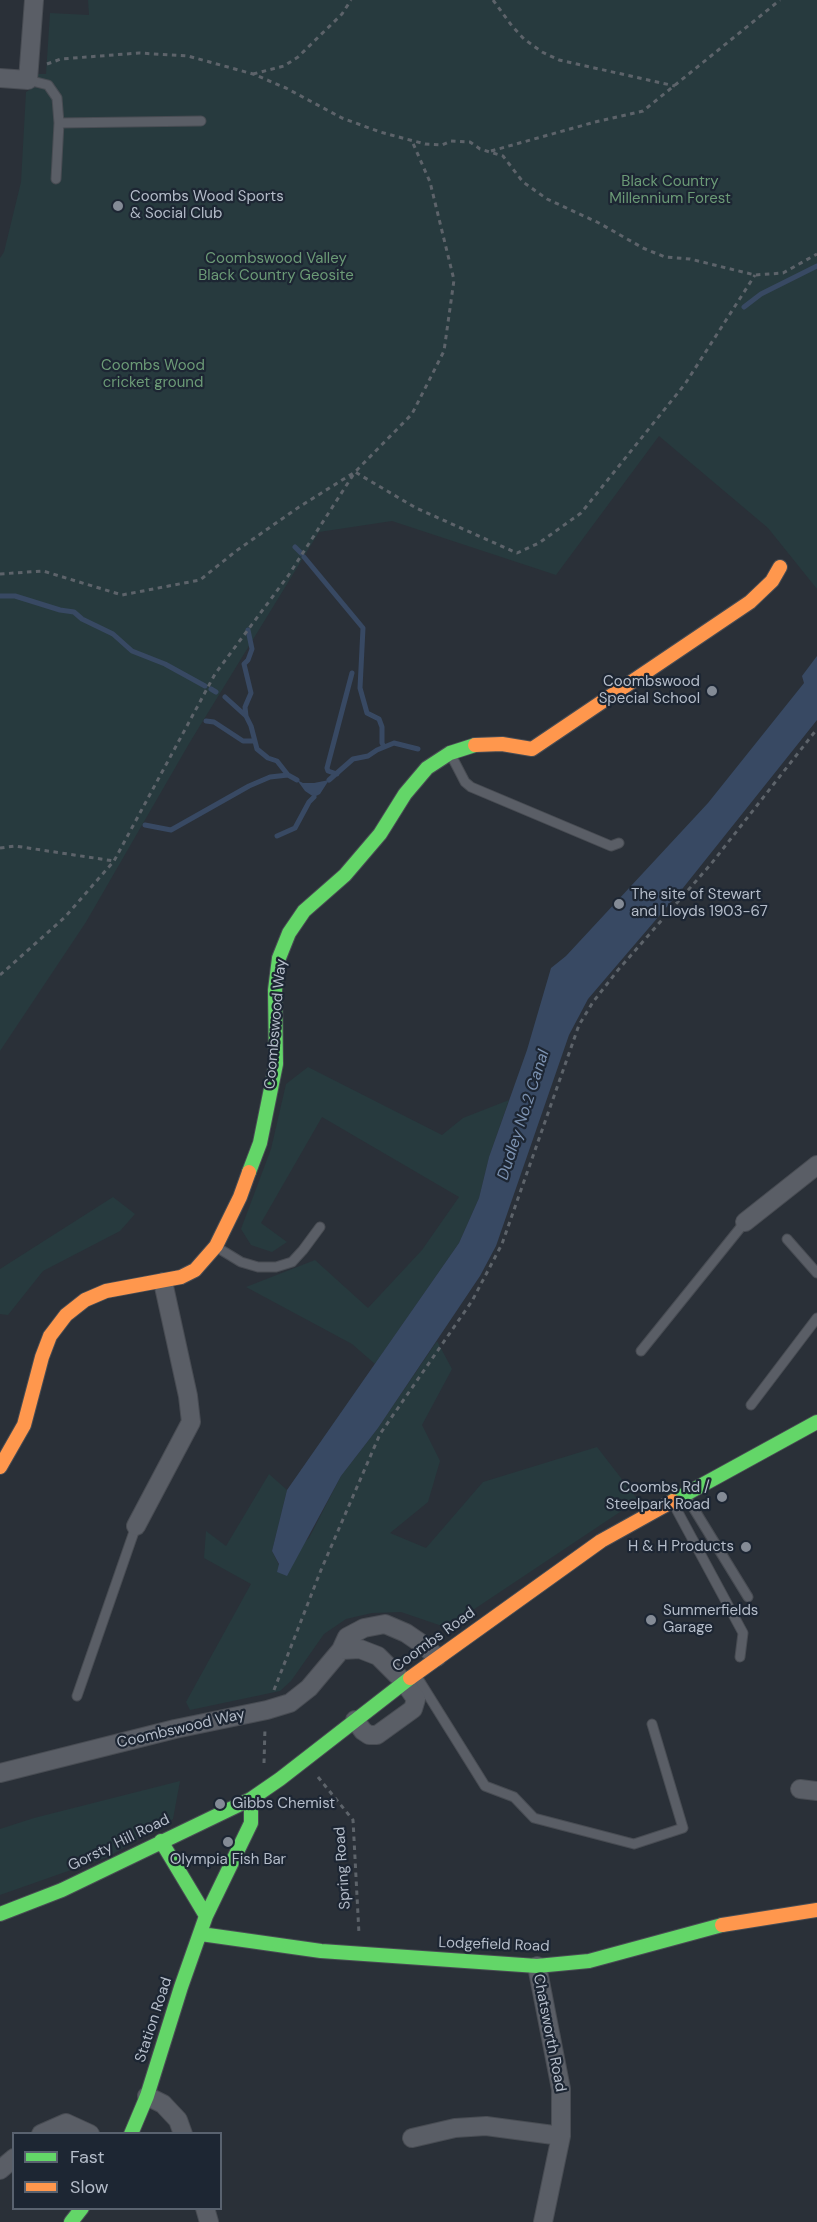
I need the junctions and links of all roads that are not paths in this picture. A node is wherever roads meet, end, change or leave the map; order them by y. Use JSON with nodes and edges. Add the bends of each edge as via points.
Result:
{"nodes":[{"id":1,"x":34,"y":0,"type":"edge"},
{"id":2,"x":0,"y":78,"type":"edge"},
{"id":3,"x":28,"y":80,"type":"junction"},
{"id":4,"x":201,"y":121,"type":"dead end"},
{"id":5,"x":59,"y":123,"type":"junction"},
{"id":6,"x":56,"y":178,"type":"dead end"},
{"id":7,"x":780,"y":567,"type":"dead end"},
{"id":8,"x":450,"y":753,"type":"junction"},
{"id":9,"x":619,"y":843,"type":"dead end"},
{"id":10,"x":817,"y":1165,"type":"edge"},
{"id":11,"x":745,"y":1222,"type":"joint"},
{"id":12,"x":320,"y":1227,"type":"dead end"},
{"id":13,"x":787,"y":1239,"type":"dead end"},
{"id":14,"x":216,"y":1246,"type":"junction"},
{"id":15,"x":817,"y":1273,"type":"edge"},
{"id":16,"x":163,"y":1282,"type":"junction"},
{"id":17,"x":817,"y":1318,"type":"edge"},
{"id":18,"x":641,"y":1351,"type":"dead end"},
{"id":19,"x":751,"y":1405,"type":"dead end"},
{"id":20,"x":817,"y":1422,"type":"edge"},
{"id":21,"x":817,"y":1434,"type":"edge"},
{"id":22,"x":755,"y":1457,"type":"junction"},
{"id":23,"x":0,"y":1467,"type":"edge"},
{"id":24,"x":685,"y":1494,"type":"junction"},
{"id":25,"x":672,"y":1501,"type":"junction"},
{"id":26,"x":136,"y":1526,"type":"joint"},
{"id":27,"x":748,"y":1597,"type":"dead end"},
{"id":28,"x":341,"y":1650,"type":"junction"},
{"id":29,"x":437,"y":1657,"type":"junction"},
{"id":30,"x":740,"y":1657,"type":"dead end"},
{"id":31,"x":410,"y":1678,"type":"junction"},
{"id":32,"x":77,"y":1696,"type":"dead end"},
{"id":33,"x":355,"y":1720,"type":"junction"},
{"id":34,"x":652,"y":1725,"type":"dead end"},
{"id":35,"x":0,"y":1773,"type":"edge"},
{"id":36,"x":251,"y":1798,"type":"junction"},
{"id":37,"x":161,"y":1841,"type":"junction"},
{"id":38,"x":817,"y":1910,"type":"edge"},
{"id":39,"x":0,"y":1914,"type":"edge"},
{"id":40,"x":206,"y":1916,"type":"junction"},
{"id":41,"x":201,"y":1934,"type":"junction"},
{"id":42,"x":537,"y":1966,"type":"junction"},
{"id":43,"x":147,"y":2097,"type":"junction"},
{"id":44,"x":44,"y":2132,"type":"edge"},
{"id":45,"x":88,"y":2132,"type":"edge"},
{"id":46,"x":131,"y":2132,"type":"edge"},
{"id":47,"x":183,"y":2132,"type":"edge"},
{"id":48,"x":561,"y":2136,"type":"junction"},
{"id":49,"x":412,"y":2138,"type":"dead end"},
{"id":50,"x":12,"y":2160,"type":"edge"},
{"id":51,"x":0,"y":2170,"type":"edge"},
{"id":52,"x":80,"y":2210,"type":"edge"},
{"id":53,"x":71,"y":2222,"type":"edge"},
{"id":54,"x":543,"y":2222,"type":"edge"}],
"edges":[{"from":1,"to":3,"type":"street"},
{"from":2,"to":3,"type":"street"},
{"from":3,"to":5,"type":"lane","via":[[48,86],[57,98]]},
{"from":4,"to":5,"type":"lane"},
{"from":5,"to":6,"type":"lane"},
{"from":7,"to":8,"type":"street","name":"Coombswood Way","via":[[772,581],[750,602],[532,749],[472,745]]},
{"from":8,"to":9,"type":"lane","via":[[471,787],[611,846]]},
{"from":8,"to":14,"type":"street","name":"Coombswood Way","via":[[427,768],[345,876],[304,911],[289,933],[279,958],[275,990],[276,1064],[260,1143]]},
{"from":10,"to":11,"type":"street"},
{"from":11,"to":18,"type":"lane"},
{"from":12,"to":14,"type":"lane","via":[[292,1262],[276,1268],[241,1262]]},
{"from":13,"to":15,"type":"lane"},
{"from":14,"to":16,"type":"street","name":"Coombswood Way","via":[[195,1270]]},
{"from":16,"to":23,"type":"street","name":"Coombswood Way","via":[[106,1291],[85,1300],[66,1315],[50,1336],[24,1425]]},
{"from":16,"to":26,"type":"street","via":[[191,1422]]},
{"from":17,"to":19,"type":"lane"},
{"from":20,"to":22,"type":"street","name":"Coombs Road"},
{"from":21,"to":22,"type":"street","name":"Coombs Road"},
{"from":22,"to":24,"type":"street","name":"Coombs Road"},
{"from":24,"to":25,"type":"street","name":"Coombs Road"},
{"from":24,"to":27,"type":"lane"},
{"from":25,"to":29,"type":"street","name":"Coombs Road","via":[[601,1541]]},
{"from":25,"to":30,"type":"lane","via":[[744,1633]]},
{"from":26,"to":32,"type":"lane"},
{"from":28,"to":29,"type":"street","name":"Coombswood Way","via":[[347,1637],[364,1628],[385,1624],[406,1633]]},
{"from":28,"to":31,"type":"street","via":[[360,1648]]},
{"from":28,"to":35,"type":"street","name":"Coombswood Way","via":[[290,1704]]},
{"from":29,"to":31,"type":"street","name":"Coombs Road"},
{"from":31,"to":33,"type":"street","name":"Coombs Road"},
{"from":31,"to":33,"type":"street","via":[[416,1699],[413,1709],[377,1735],[363,1731]]},
{"from":31,"to":34,"type":"lane","via":[[485,1786],[514,1797],[534,1818],[634,1844],[683,1828]]},
{"from":33,"to":36,"type":"street","name":"Coombs Road"},
{"from":36,"to":37,"type":"street","name":"Gorsty Hill Road"},
{"from":36,"to":40,"type":"street","via":[[250,1824]]},
{"from":37,"to":39,"type":"street","name":"Gorsty Hill Road","via":[[60,1891]]},
{"from":37,"to":40,"type":"street"},
{"from":38,"to":42,"type":"street","name":"Lodgefield Road","via":[[726,1924],[589,1960]]},
{"from":40,"to":41,"type":"street","name":"Station Road"},
{"from":41,"to":42,"type":"street","name":"Lodgefield Road","via":[[321,1952]]},
{"from":41,"to":43,"type":"street","name":"Station Road"},
{"from":42,"to":48,"type":"street","name":"Chatsworth Road","via":[[561,2089]]},
{"from":43,"to":46,"type":"street","name":"Station Road"},
{"from":43,"to":47,"type":"street","via":[[163,2104],[178,2120]]},
{"from":44,"to":45,"type":"street","via":[[66,2123]]},
{"from":48,"to":49,"type":"street","via":[[486,2126]]},
{"from":48,"to":54,"type":"street","name":"Chatsworth Road"},
{"from":50,"to":51,"type":"street"},
{"from":52,"to":53,"type":"street"}]}
